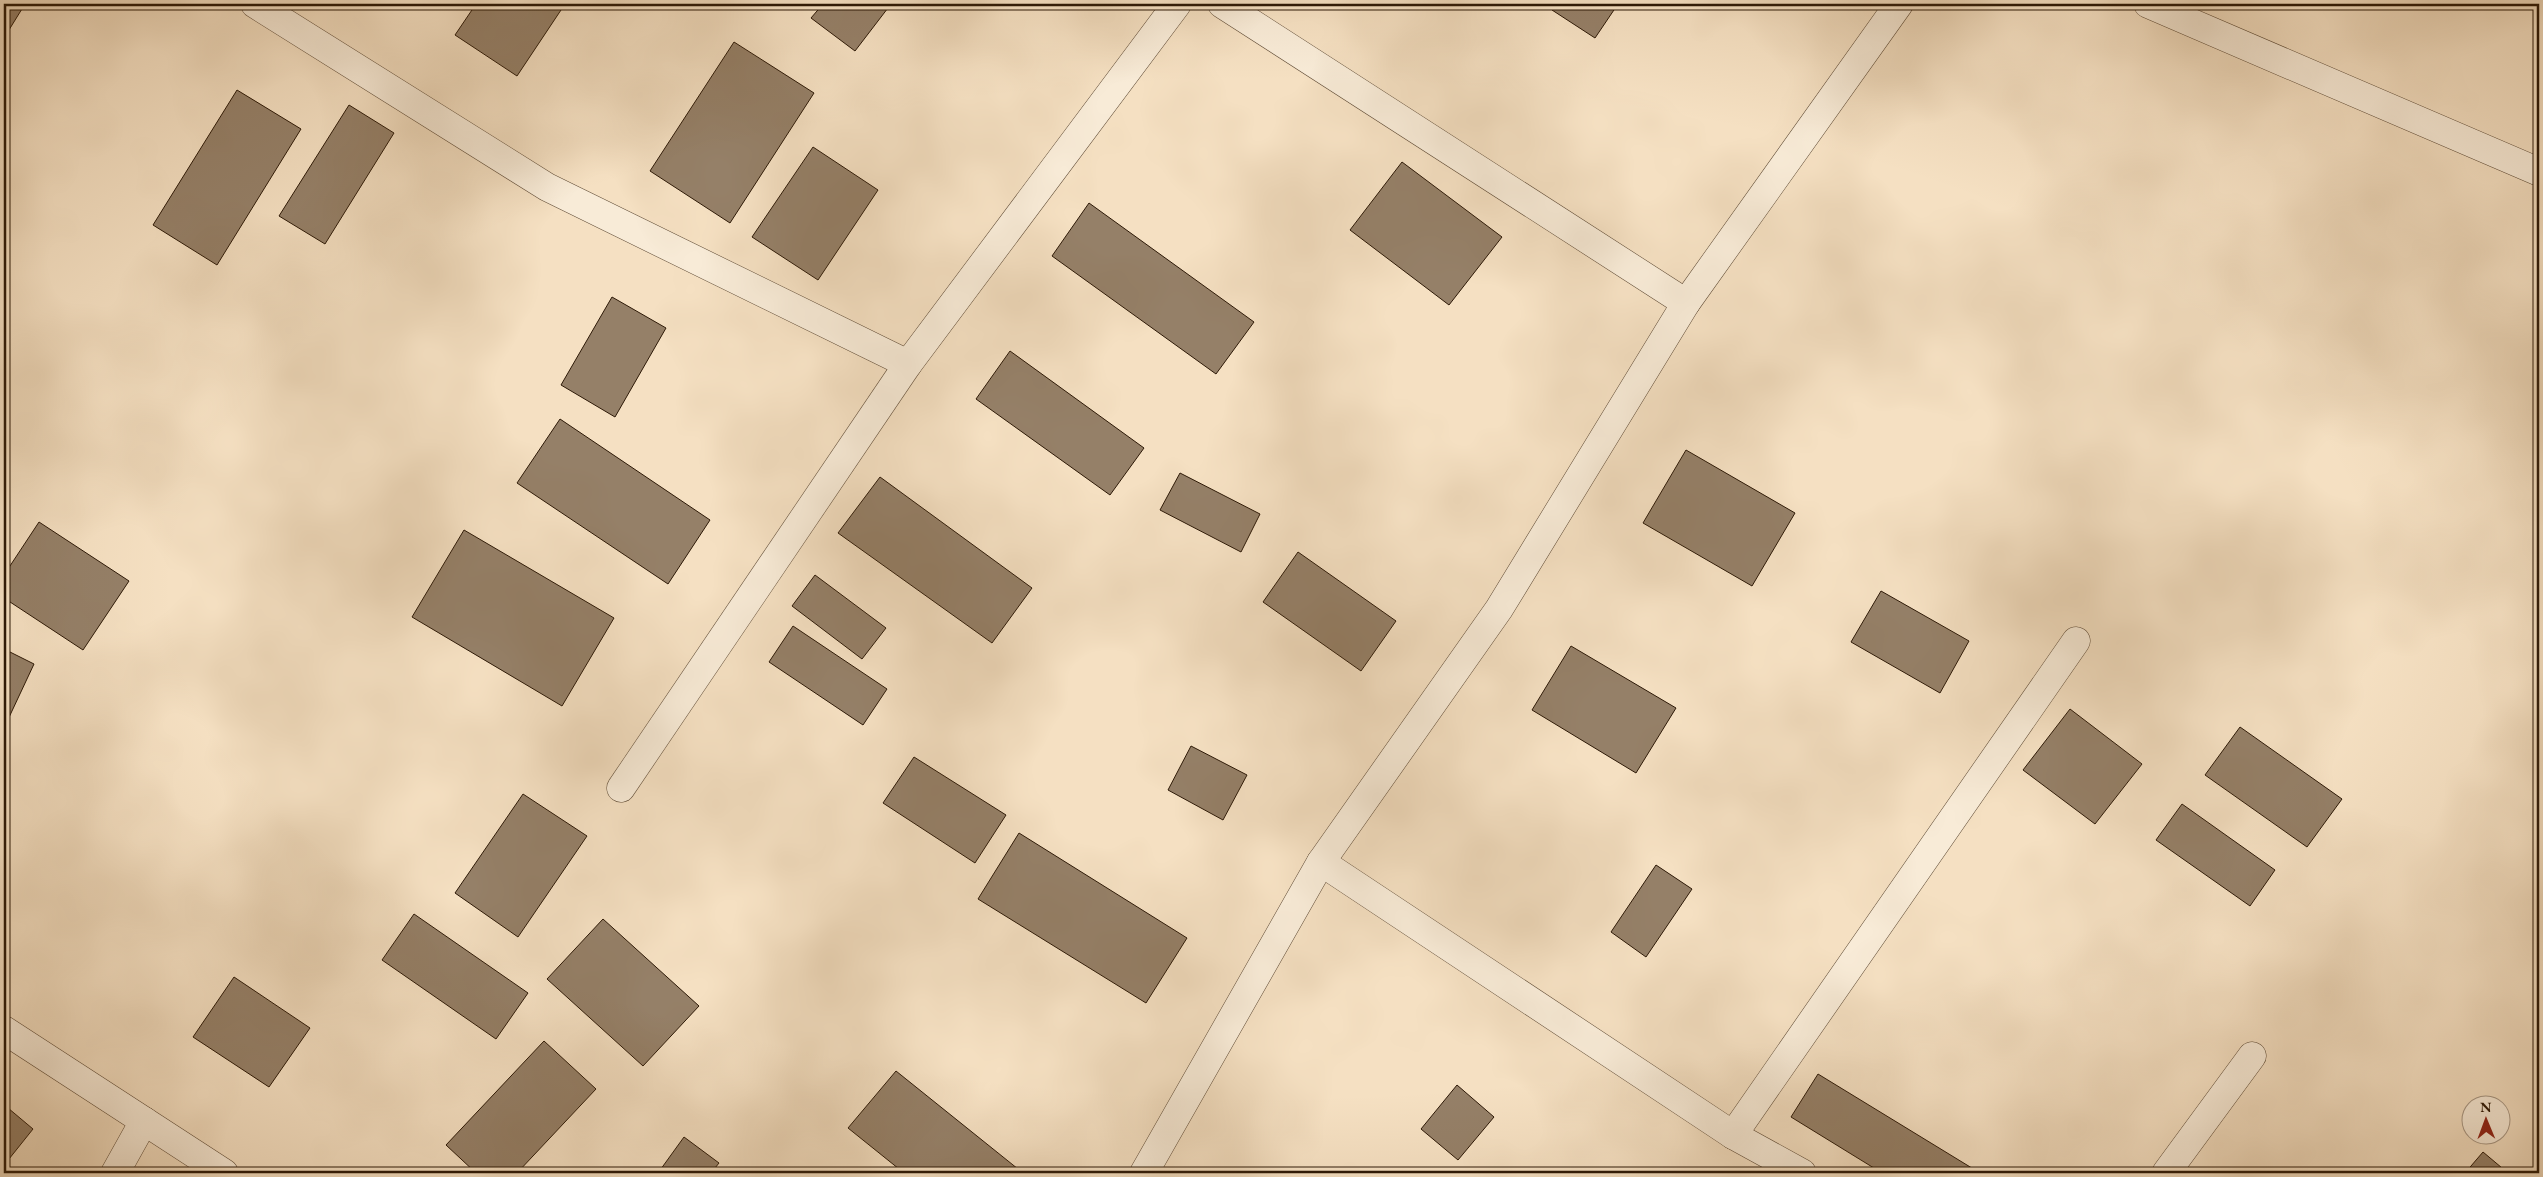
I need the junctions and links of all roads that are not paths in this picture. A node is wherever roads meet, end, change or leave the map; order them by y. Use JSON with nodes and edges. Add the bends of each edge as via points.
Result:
{"nodes":[{"id":1,"x":254,"y":4,"type":"edge"},
{"id":2,"x":1177,"y":4,"type":"edge"},
{"id":3,"x":1222,"y":4,"type":"edge"},
{"id":4,"x":1899,"y":4,"type":"edge"},
{"id":5,"x":2148,"y":4,"type":"edge"},
{"id":6,"x":2539,"y":172,"type":"edge"},
{"id":7,"x":1686,"y":304,"type":"junction"},
{"id":8,"x":908,"y":364,"type":"junction"},
{"id":9,"x":2076,"y":641,"type":"dead end"},
{"id":10,"x":620,"y":788,"type":"dead end"},
{"id":11,"x":1322,"y":862,"type":"junction"},
{"id":12,"x":4,"y":1030,"type":"edge"},
{"id":13,"x":2252,"y":1056,"type":"dead end"},
{"id":14,"x":144,"y":1121,"type":"junction"},
{"id":15,"x":1733,"y":1135,"type":"junction"},
{"id":16,"x":115,"y":1173,"type":"edge"},
{"id":17,"x":224,"y":1173,"type":"edge"},
{"id":18,"x":1144,"y":1173,"type":"edge"},
{"id":19,"x":1802,"y":1173,"type":"edge"},
{"id":20,"x":2166,"y":1173,"type":"edge"}],
"edges":[{"from":1,"to":8,"type":"street","via":[[547,187]]},
{"from":2,"to":8,"type":"street"},
{"from":3,"to":7,"type":"street"},
{"from":4,"to":7,"type":"street"},
{"from":5,"to":6,"type":"street"},
{"from":7,"to":11,"type":"street","via":[[1500,610]]},
{"from":8,"to":10,"type":"street"},
{"from":9,"to":15,"type":"street"},
{"from":11,"to":15,"type":"street"},
{"from":11,"to":18,"type":"street"},
{"from":12,"to":14,"type":"street"},
{"from":13,"to":20,"type":"street"},
{"from":14,"to":16,"type":"street"},
{"from":14,"to":17,"type":"street"},
{"from":15,"to":19,"type":"street"}]}
